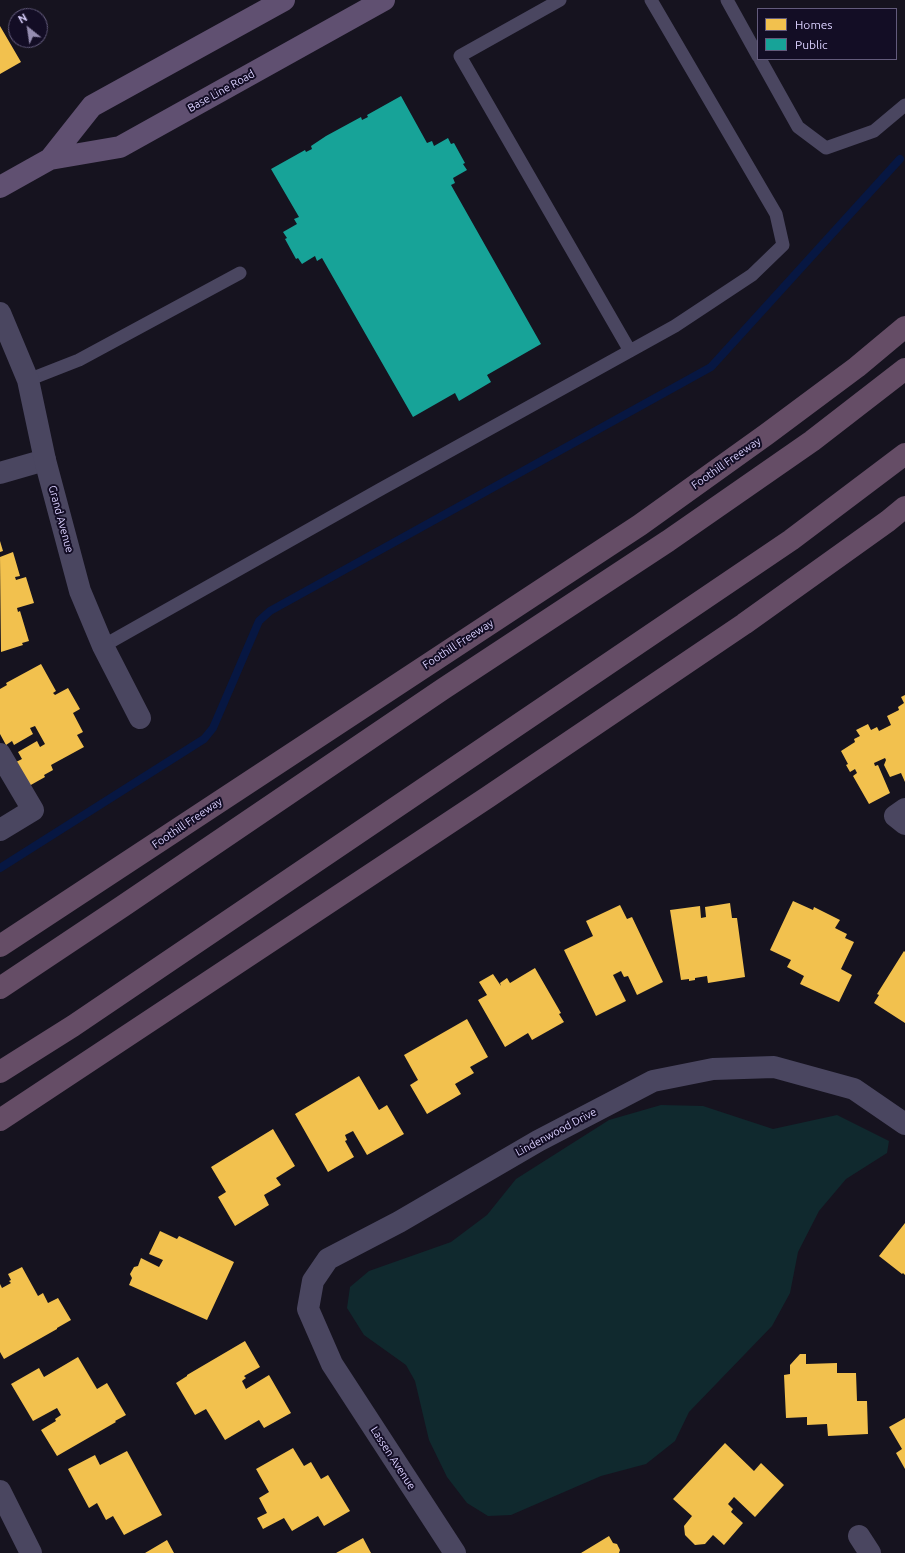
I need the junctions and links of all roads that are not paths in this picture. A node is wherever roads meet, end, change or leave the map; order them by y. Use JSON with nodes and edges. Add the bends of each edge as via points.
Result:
{"nodes":[{"id":1,"x":284,"y":0,"type":"edge"},
{"id":2,"x":384,"y":0,"type":"edge"},
{"id":3,"x":560,"y":0,"type":"edge"},
{"id":4,"x":651,"y":0,"type":"edge"},
{"id":5,"x":727,"y":0,"type":"edge"},
{"id":6,"x":757,"y":54,"type":"edge"},
{"id":7,"x":761,"y":60,"type":"edge"},
{"id":8,"x":905,"y":105,"type":"edge"},
{"id":9,"x":50,"y":159,"type":"junction"},
{"id":10,"x":0,"y":187,"type":"edge"},
{"id":11,"x":240,"y":273,"type":"dead end"},
{"id":12,"x":0,"y":313,"type":"edge"},
{"id":13,"x":905,"y":327,"type":"edge"},
{"id":14,"x":630,"y":351,"type":"junction"},
{"id":15,"x":905,"y":369,"type":"edge"},
{"id":16,"x":28,"y":380,"type":"junction"},
{"id":17,"x":905,"y":454,"type":"edge"},
{"id":18,"x":45,"y":460,"type":"junction"},
{"id":19,"x":0,"y":473,"type":"edge"},
{"id":20,"x":905,"y":507,"type":"edge"},
{"id":21,"x":103,"y":646,"type":"junction"},
{"id":22,"x":140,"y":718,"type":"dead end"},
{"id":23,"x":0,"y":754,"type":"edge"},
{"id":24,"x":0,"y":830,"type":"edge"},
{"id":25,"x":0,"y":946,"type":"edge"},
{"id":26,"x":0,"y":988,"type":"edge"},
{"id":27,"x":0,"y":1072,"type":"edge"},
{"id":28,"x":0,"y":1120,"type":"edge"},
{"id":29,"x":905,"y":1124,"type":"edge"},
{"id":30,"x":332,"y":1364,"type":"joint"},
{"id":31,"x":0,"y":1491,"type":"edge"},
{"id":32,"x":31,"y":1553,"type":"edge"},
{"id":33,"x":454,"y":1553,"type":"edge"}],
"edges":[{"from":1,"to":9,"type":"main road","name":"Base Line Road","via":[[92,106]]},
{"from":2,"to":9,"type":"main road","name":"Base Line Road","via":[[120,147]]},
{"from":3,"to":14,"type":"lane","via":[[460,56]]},
{"from":4,"to":14,"type":"lane","via":[[776,214],[783,245],[752,275],[675,326]]},
{"from":5,"to":6,"type":"lane"},
{"from":7,"to":8,"type":"lane","via":[[798,127],[826,148],[874,131]]},
{"from":9,"to":10,"type":"main road","name":"Base Line Road"},
{"from":11,"to":16,"type":"lane","via":[[79,360]]},
{"from":12,"to":16,"type":"street","name":"Grand Avenue"},
{"from":13,"to":25,"type":"highway","name":"Foothill Freeway","via":[[821,394],[640,525]]},
{"from":14,"to":21,"type":"lane"},
{"from":15,"to":26,"type":"highway","via":[[812,441],[674,537],[443,688]]},
{"from":16,"to":18,"type":"street","name":"Grand Avenue"},
{"from":17,"to":27,"type":"highway","via":[[792,540],[73,1026]]},
{"from":18,"to":19,"type":"street"},
{"from":18,"to":21,"type":"street","name":"Grand Avenue","via":[[80,591]]},
{"from":20,"to":28,"type":"highway","via":[[744,624]]},
{"from":21,"to":22,"type":"street","name":"Grand Avenue"},
{"from":23,"to":24,"type":"street","via":[[33,810]]},
{"from":29,"to":30,"type":"street","name":"Lindenwood Drive","via":[[854,1089],[774,1067],[713,1069],[653,1081],[538,1141],[399,1222],[328,1259],[313,1281],[308,1310]]},
{"from":30,"to":33,"type":"street","name":"Lassen Avenue"},
{"from":31,"to":32,"type":"street"}]}
